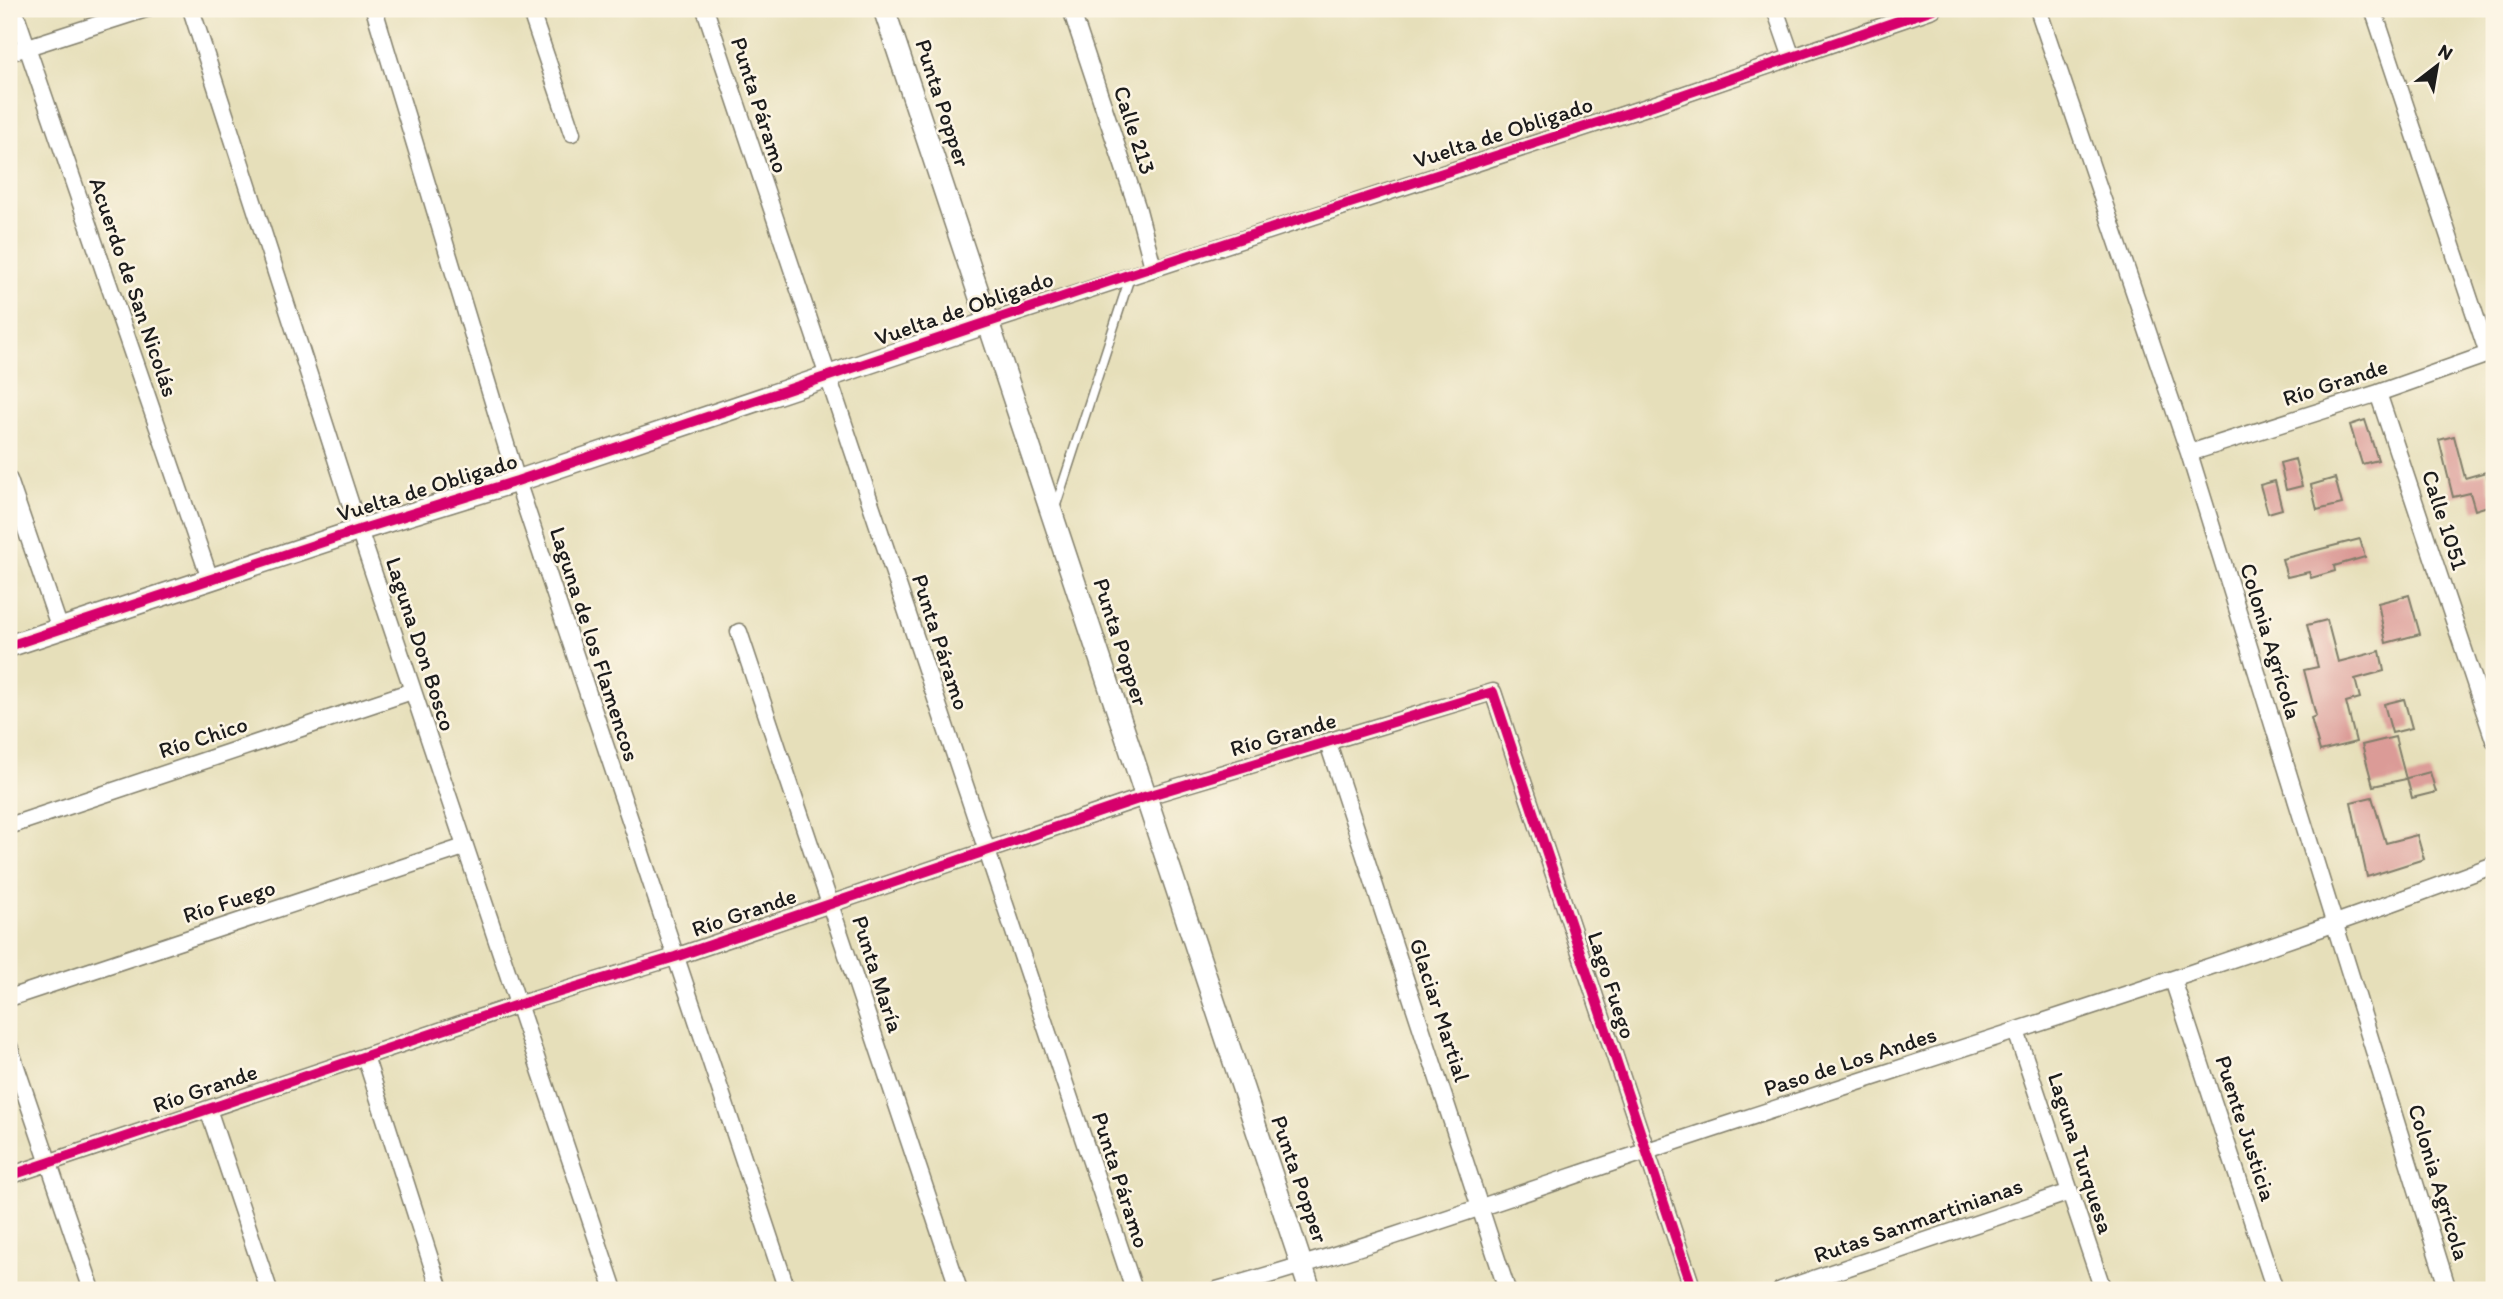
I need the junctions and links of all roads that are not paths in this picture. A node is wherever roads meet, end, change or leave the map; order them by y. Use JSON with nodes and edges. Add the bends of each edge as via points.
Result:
{"nodes":[{"id":1,"x":14,"y":9,"type":"edge"},
{"id":2,"x":146,"y":9,"type":"edge"},
{"id":3,"x":191,"y":9,"type":"edge"},
{"id":4,"x":374,"y":9,"type":"edge"},
{"id":5,"x":530,"y":9,"type":"edge"},
{"id":6,"x":705,"y":9,"type":"edge"},
{"id":7,"x":884,"y":9,"type":"edge"},
{"id":8,"x":1071,"y":9,"type":"edge"},
{"id":9,"x":1775,"y":9,"type":"edge"},
{"id":10,"x":1933,"y":9,"type":"edge"},
{"id":11,"x":2038,"y":9,"type":"edge"},
{"id":12,"x":2373,"y":9,"type":"edge"},
{"id":13,"x":27,"y":47,"type":"junction"},
{"id":14,"x":9,"y":53,"type":"edge"},
{"id":15,"x":1791,"y":55,"type":"junction"},
{"id":16,"x":572,"y":133,"type":"dead end"},
{"id":17,"x":1153,"y":267,"type":"junction"},
{"id":18,"x":1131,"y":274,"type":"junction"},
{"id":19,"x":986,"y":323,"type":"junction"},
{"id":20,"x":2491,"y":353,"type":"edge"},
{"id":21,"x":829,"y":376,"type":"junction"},
{"id":22,"x":2378,"y":393,"type":"junction"},
{"id":23,"x":2189,"y":453,"type":"junction"},
{"id":24,"x":9,"y":480,"type":"edge"},
{"id":25,"x":517,"y":481,"type":"junction"},
{"id":26,"x":1052,"y":518,"type":"junction"},
{"id":27,"x":359,"y":530,"type":"junction"},
{"id":28,"x":210,"y":579,"type":"junction"},
{"id":29,"x":60,"y":629,"type":"junction"},
{"id":30,"x":739,"y":632,"type":"dead end"},
{"id":31,"x":9,"y":646,"type":"edge"},
{"id":32,"x":412,"y":691,"type":"junction"},
{"id":33,"x":1493,"y":692,"type":"joint"},
{"id":34,"x":2494,"y":740,"type":"edge"},
{"id":35,"x":1328,"y":743,"type":"junction"},
{"id":36,"x":1144,"y":797,"type":"junction"},
{"id":37,"x":9,"y":826,"type":"edge"},
{"id":38,"x":464,"y":847,"type":"junction"},
{"id":39,"x":987,"y":852,"type":"junction"},
{"id":40,"x":2494,"y":865,"type":"edge"},
{"id":41,"x":831,"y":904,"type":"junction"},
{"id":42,"x":2335,"y":926,"type":"junction"},
{"id":43,"x":675,"y":957,"type":"junction"},
{"id":44,"x":2173,"y":979,"type":"junction"},
{"id":45,"x":9,"y":998,"type":"edge"},
{"id":46,"x":517,"y":1005,"type":"junction"},
{"id":47,"x":2016,"y":1031,"type":"junction"},
{"id":48,"x":9,"y":1046,"type":"edge"},
{"id":49,"x":365,"y":1056,"type":"junction"},
{"id":50,"x":208,"y":1109,"type":"junction"},
{"id":51,"x":1645,"y":1151,"type":"junction"},
{"id":52,"x":48,"y":1163,"type":"junction"},
{"id":53,"x":9,"y":1176,"type":"edge"},
{"id":54,"x":2070,"y":1192,"type":"junction"},
{"id":55,"x":1481,"y":1208,"type":"junction"},
{"id":56,"x":1302,"y":1266,"type":"junction"},
{"id":57,"x":92,"y":1290,"type":"edge"},
{"id":58,"x":268,"y":1290,"type":"edge"},
{"id":59,"x":440,"y":1290,"type":"edge"},
{"id":60,"x":614,"y":1290,"type":"edge"},
{"id":61,"x":787,"y":1290,"type":"edge"},
{"id":62,"x":959,"y":1290,"type":"edge"},
{"id":63,"x":1133,"y":1290,"type":"edge"},
{"id":64,"x":1217,"y":1290,"type":"edge"},
{"id":65,"x":1310,"y":1290,"type":"edge"},
{"id":66,"x":1507,"y":1290,"type":"edge"},
{"id":67,"x":1693,"y":1290,"type":"edge"},
{"id":68,"x":1781,"y":1290,"type":"edge"},
{"id":69,"x":2103,"y":1290,"type":"edge"},
{"id":70,"x":2275,"y":1290,"type":"edge"},
{"id":71,"x":2448,"y":1290,"type":"edge"}],
"edges":[{"from":1,"to":13,"type":"street","name":"Acuerdo de San Nicolás"},
{"from":2,"to":13,"type":"street"},
{"from":3,"to":27,"type":"street","name":"Laguna Don Bosco"},
{"from":4,"to":25,"type":"street","name":"Laguna de los Flamencos"},
{"from":5,"to":16,"type":"street"},
{"from":6,"to":21,"type":"street","name":"Punta Páramo"},
{"from":7,"to":19,"type":"street","name":"Punta Popper"},
{"from":8,"to":17,"type":"street","name":"Calle 213"},
{"from":9,"to":15,"type":"street"},
{"from":10,"to":15,"type":"street","name":"Vuelta de Obligado"},
{"from":11,"to":23,"type":"street","name":"Colonia Agrícola"},
{"from":12,"to":20,"type":"street"},
{"from":13,"to":14,"type":"street"},
{"from":13,"to":28,"type":"street","name":"Acuerdo de San Nicolás"},
{"from":15,"to":17,"type":"street","name":"Vuelta de Obligado","via":[[1653,105]]},
{"from":17,"to":18,"type":"street","name":"Vuelta de Obligado"},
{"from":18,"to":19,"type":"street","name":"Vuelta de Obligado"},
{"from":18,"to":26,"type":"lane"},
{"from":19,"to":21,"type":"street","name":"Vuelta de Obligado"},
{"from":19,"to":26,"type":"street","name":"Punta Popper"},
{"from":20,"to":22,"type":"street","name":"Río Grande"},
{"from":21,"to":25,"type":"street","name":"Vuelta de Obligado"},
{"from":21,"to":39,"type":"street","name":"Punta Páramo"},
{"from":22,"to":23,"type":"street","name":"Río Grande"},
{"from":22,"to":34,"type":"street","name":"Calle 1051"},
{"from":23,"to":42,"type":"street","name":"Colonia Agrícola"},
{"from":24,"to":29,"type":"street"},
{"from":25,"to":27,"type":"street","name":"Vuelta de Obligado"},
{"from":25,"to":43,"type":"street","name":"Laguna de los Flamencos"},
{"from":26,"to":36,"type":"street","name":"Punta Popper"},
{"from":27,"to":28,"type":"street","name":"Vuelta de Obligado"},
{"from":27,"to":32,"type":"street","name":"Laguna Don Bosco"},
{"from":28,"to":29,"type":"street","name":"Vuelta de Obligado"},
{"from":29,"to":31,"type":"street","name":"Vuelta de Obligado"},
{"from":30,"to":41,"type":"street","name":"Punta María"},
{"from":32,"to":37,"type":"street","name":"Río Chico"},
{"from":32,"to":38,"type":"street","name":"Laguna Don Bosco"},
{"from":33,"to":35,"type":"street","name":"Río Grande"},
{"from":33,"to":51,"type":"street","name":"Lago Fuego"},
{"from":35,"to":36,"type":"street","name":"Río Grande"},
{"from":35,"to":55,"type":"street","name":"Glaciar Martial"},
{"from":36,"to":39,"type":"street","name":"Río Grande"},
{"from":36,"to":56,"type":"street","name":"Punta Popper"},
{"from":38,"to":45,"type":"street","name":"Río Fuego"},
{"from":38,"to":46,"type":"street","name":"Laguna Don Bosco"},
{"from":39,"to":41,"type":"street","name":"Río Grande"},
{"from":39,"to":63,"type":"street","name":"Punta Páramo"},
{"from":40,"to":42,"type":"street","name":"Paso de Los Andes"},
{"from":41,"to":43,"type":"street","name":"Río Grande"},
{"from":41,"to":62,"type":"street","name":"Punta María"},
{"from":42,"to":44,"type":"street","name":"Paso de Los Andes"},
{"from":42,"to":71,"type":"street","name":"Colonia Agrícola"},
{"from":43,"to":46,"type":"street","name":"Río Grande"},
{"from":43,"to":61,"type":"street","name":"Laguna de los Flamencos"},
{"from":44,"to":47,"type":"street","name":"Paso de Los Andes"},
{"from":44,"to":70,"type":"street","name":"Puente Justicia"},
{"from":46,"to":49,"type":"street","name":"Río Grande"},
{"from":46,"to":60,"type":"street","name":"Laguna Don Bosco"},
{"from":47,"to":51,"type":"street","name":"Paso de Los Andes"},
{"from":47,"to":54,"type":"street","name":"Laguna Turquesa"},
{"from":48,"to":52,"type":"street"},
{"from":49,"to":50,"type":"street","name":"Río Grande"},
{"from":49,"to":59,"type":"street"},
{"from":50,"to":52,"type":"street","name":"Río Grande"},
{"from":50,"to":58,"type":"street"},
{"from":51,"to":55,"type":"street","name":"Paso de Los Andes"},
{"from":51,"to":67,"type":"street","name":"Lago Fuego"},
{"from":52,"to":53,"type":"street","name":"Río Grande"},
{"from":52,"to":57,"type":"street"},
{"from":54,"to":68,"type":"street","name":"Rutas Sanmartinianas"},
{"from":54,"to":69,"type":"street","name":"Laguna Turquesa"},
{"from":55,"to":56,"type":"street","name":"Paso de Los Andes"},
{"from":55,"to":66,"type":"street","name":"Glaciar Martial"},
{"from":56,"to":64,"type":"street","name":"Paso de Los Andes"},
{"from":56,"to":65,"type":"street","name":"Punta Popper"}]}
